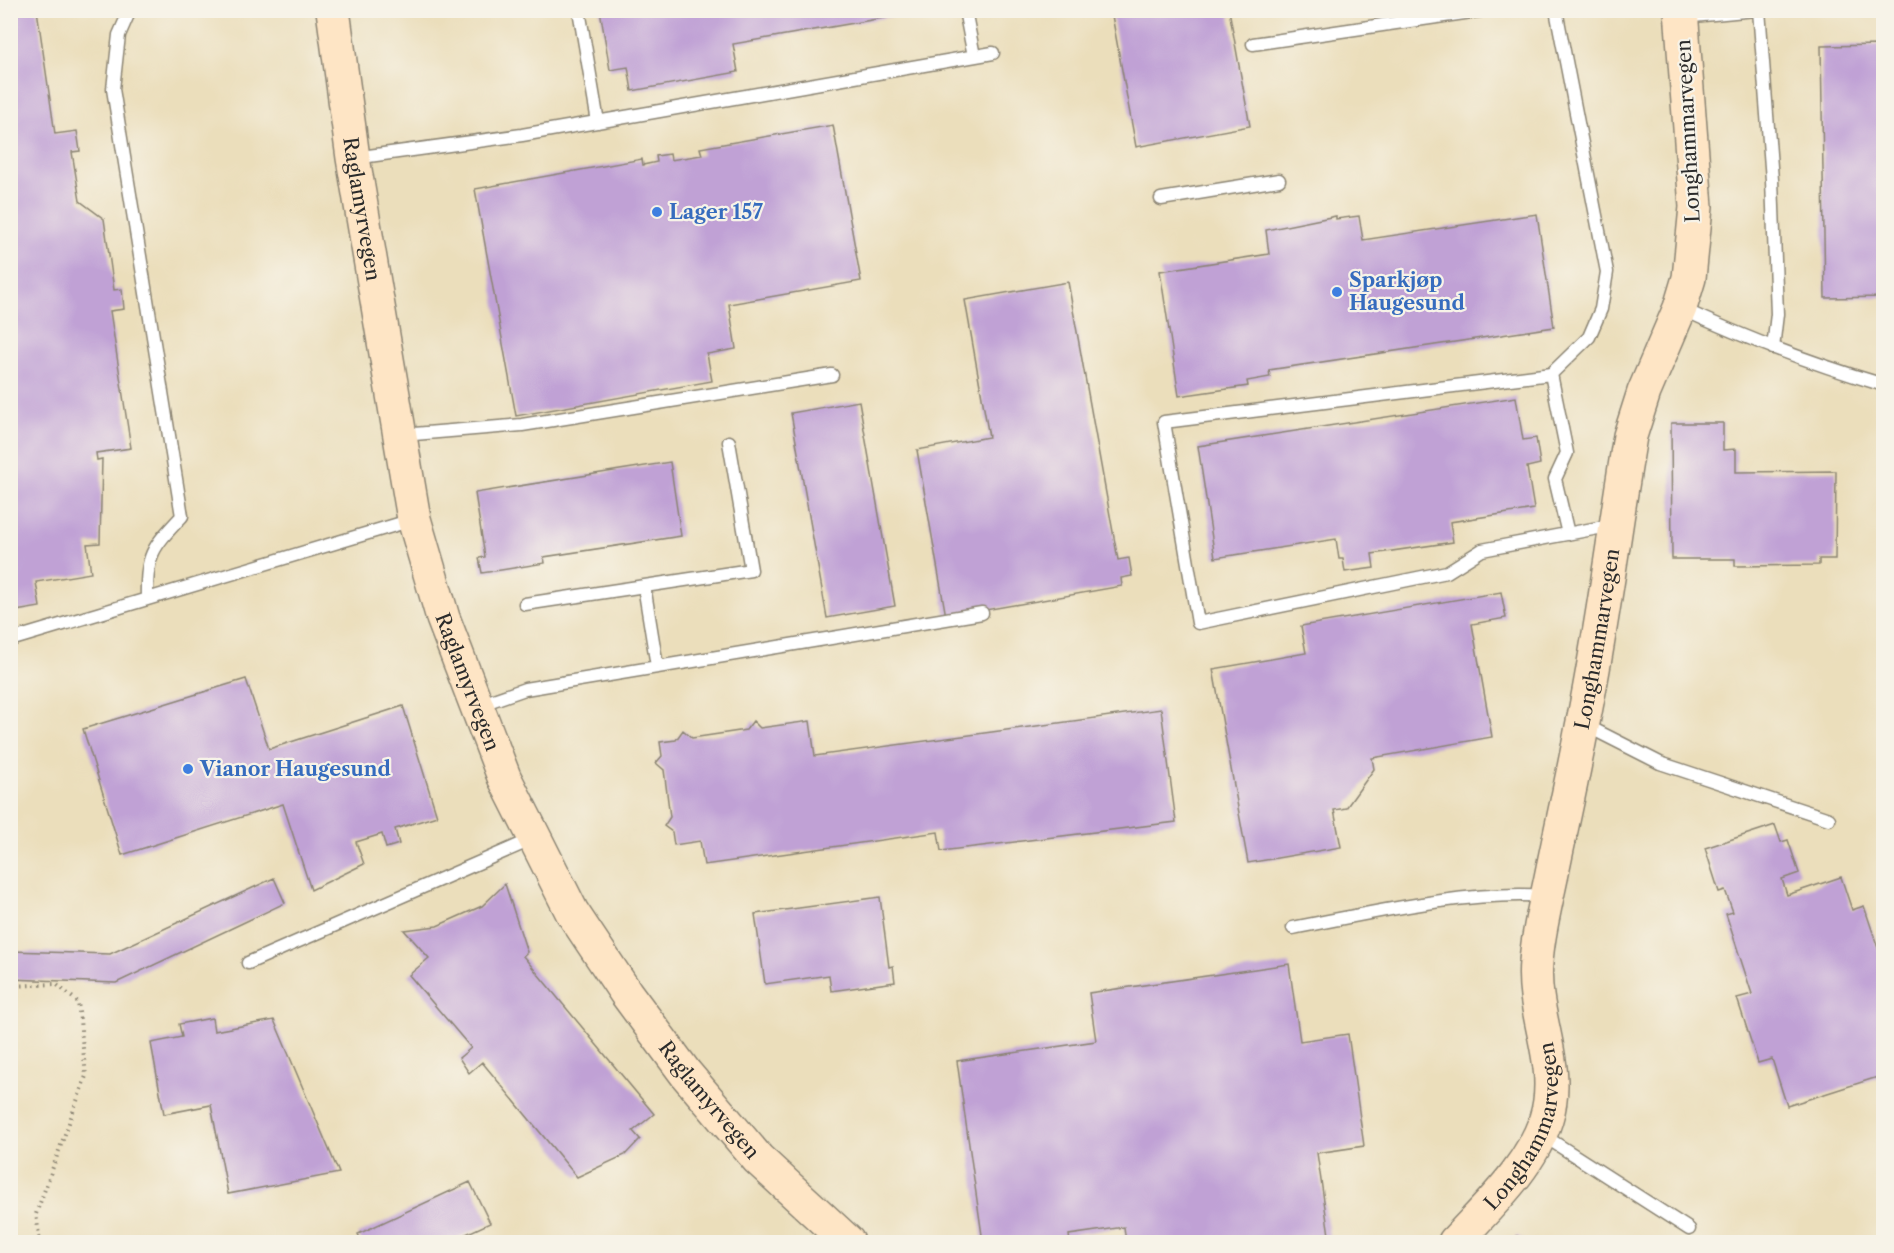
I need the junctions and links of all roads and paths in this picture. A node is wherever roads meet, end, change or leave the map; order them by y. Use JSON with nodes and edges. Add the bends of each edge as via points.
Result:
{"nodes":[{"id":1,"x":130,"y":10,"type":"edge"},
{"id":2,"x":333,"y":10,"type":"edge"},
{"id":3,"x":579,"y":10,"type":"edge"},
{"id":4,"x":965,"y":10,"type":"edge"},
{"id":5,"x":1485,"y":10,"type":"edge"},
{"id":6,"x":1556,"y":10,"type":"edge"},
{"id":7,"x":1757,"y":10,"type":"edge"},
{"id":8,"x":1681,"y":14,"type":"edge"},
{"id":9,"x":1253,"y":44,"type":"dead end"},
{"id":10,"x":993,"y":53,"type":"dead end"},
{"id":11,"x":974,"y":56,"type":"junction"},
{"id":12,"x":598,"y":122,"type":"junction"},
{"id":13,"x":353,"y":158,"type":"junction"},
{"id":14,"x":1279,"y":180,"type":"dead end"},
{"id":15,"x":1161,"y":199,"type":"dead end"},
{"id":16,"x":1680,"y":308,"type":"junction"},
{"id":17,"x":1773,"y":348,"type":"junction"},
{"id":18,"x":1551,"y":374,"type":"junction"},
{"id":19,"x":832,"y":375,"type":"dead end"},
{"id":20,"x":1884,"y":385,"type":"edge"},
{"id":21,"x":398,"y":435,"type":"junction"},
{"id":22,"x":729,"y":442,"type":"dead end"},
{"id":23,"x":414,"y":519,"type":"junction"},
{"id":24,"x":1616,"y":524,"type":"junction"},
{"id":25,"x":1568,"y":534,"type":"junction"},
{"id":26,"x":644,"y":586,"type":"junction"},
{"id":27,"x":147,"y":599,"type":"junction"},
{"id":28,"x":525,"y":604,"type":"dead end"},
{"id":29,"x":982,"y":613,"type":"dead end"},
{"id":30,"x":10,"y":640,"type":"edge"},
{"id":31,"x":657,"y":666,"type":"junction"},
{"id":32,"x":475,"y":706,"type":"junction"},
{"id":33,"x":1583,"y":724,"type":"junction"},
{"id":34,"x":1829,"y":819,"type":"dead end"},
{"id":35,"x":533,"y":839,"type":"junction"},
{"id":36,"x":1547,"y":896,"type":"junction"},
{"id":37,"x":1293,"y":928,"type":"dead end"},
{"id":38,"x":248,"y":963,"type":"dead end"},
{"id":39,"x":10,"y":986,"type":"edge"},
{"id":40,"x":1540,"y":1132,"type":"junction"},
{"id":41,"x":1689,"y":1229,"type":"dead end"},
{"id":42,"x":40,"y":1242,"type":"edge"},
{"id":43,"x":848,"y":1242,"type":"edge"},
{"id":44,"x":1455,"y":1242,"type":"edge"}],
"edges":[{"from":1,"to":27,"type":"lane","via":[[119,35],[113,89],[182,516],[154,547]]},
{"from":2,"to":13,"type":"street","name":"Raglamyrvegen"},
{"from":3,"to":12,"type":"lane"},
{"from":4,"to":11,"type":"lane"},
{"from":5,"to":9,"type":"lane"},
{"from":6,"to":18,"type":"lane","via":[[1607,272],[1601,309],[1589,338]]},
{"from":7,"to":8,"type":"lane"},
{"from":7,"to":17,"type":"lane","via":[[1773,192],[1777,314]]},
{"from":8,"to":16,"type":"street","name":"Longhammarvegen","via":[[1696,207],[1689,278]]},
{"from":10,"to":11,"type":"lane"},
{"from":11,"to":12,"type":"lane"},
{"from":12,"to":13,"type":"lane"},
{"from":13,"to":21,"type":"street","name":"Raglamyrvegen"},
{"from":14,"to":15,"type":"lane"},
{"from":16,"to":17,"type":"lane"},
{"from":16,"to":24,"type":"street","name":"Longhammarvegen","via":[[1630,436]]},
{"from":17,"to":20,"type":"lane"},
{"from":18,"to":25,"type":"lane","via":[[1568,453],[1555,479]]},
{"from":18,"to":25,"type":"lane","via":[[1164,422],[1198,623],[1447,572],[1482,550]]},
{"from":19,"to":21,"type":"lane","via":[[522,425]]},
{"from":21,"to":23,"type":"street","name":"Raglamyrvegen"},
{"from":22,"to":26,"type":"lane","via":[[751,570]]},
{"from":23,"to":27,"type":"lane"},
{"from":23,"to":32,"type":"street","name":"Raglamyrvegen","via":[[443,618]]},
{"from":24,"to":25,"type":"lane"},
{"from":24,"to":33,"type":"street","name":"Longhammarvegen"},
{"from":26,"to":28,"type":"lane"},
{"from":26,"to":31,"type":"lane"},
{"from":27,"to":30,"type":"lane"},
{"from":29,"to":31,"type":"lane"},
{"from":31,"to":32,"type":"lane","via":[[525,688]]},
{"from":32,"to":35,"type":"street","name":"Raglamyrvegen"},
{"from":33,"to":34,"type":"lane","via":[[1660,763]]},
{"from":33,"to":36,"type":"street","name":"Longhammarvegen"},
{"from":35,"to":38,"type":"lane"},
{"from":35,"to":43,"type":"street","name":"Raglamyrvegen","via":[[572,912],[686,1074],[758,1159]]},
{"from":36,"to":37,"type":"lane","via":[[1514,894],[1466,899]]},
{"from":36,"to":40,"type":"street","name":"Longhammarvegen","via":[[1536,963],[1536,993],[1551,1062],[1552,1091]]},
{"from":39,"to":42,"type":"path","via":[[56,984],[78,1002],[86,1076],[36,1214]]},
{"from":40,"to":41,"type":"lane"},
{"from":40,"to":44,"type":"street","name":"Longhammarvegen","via":[[1510,1180]]}]}
